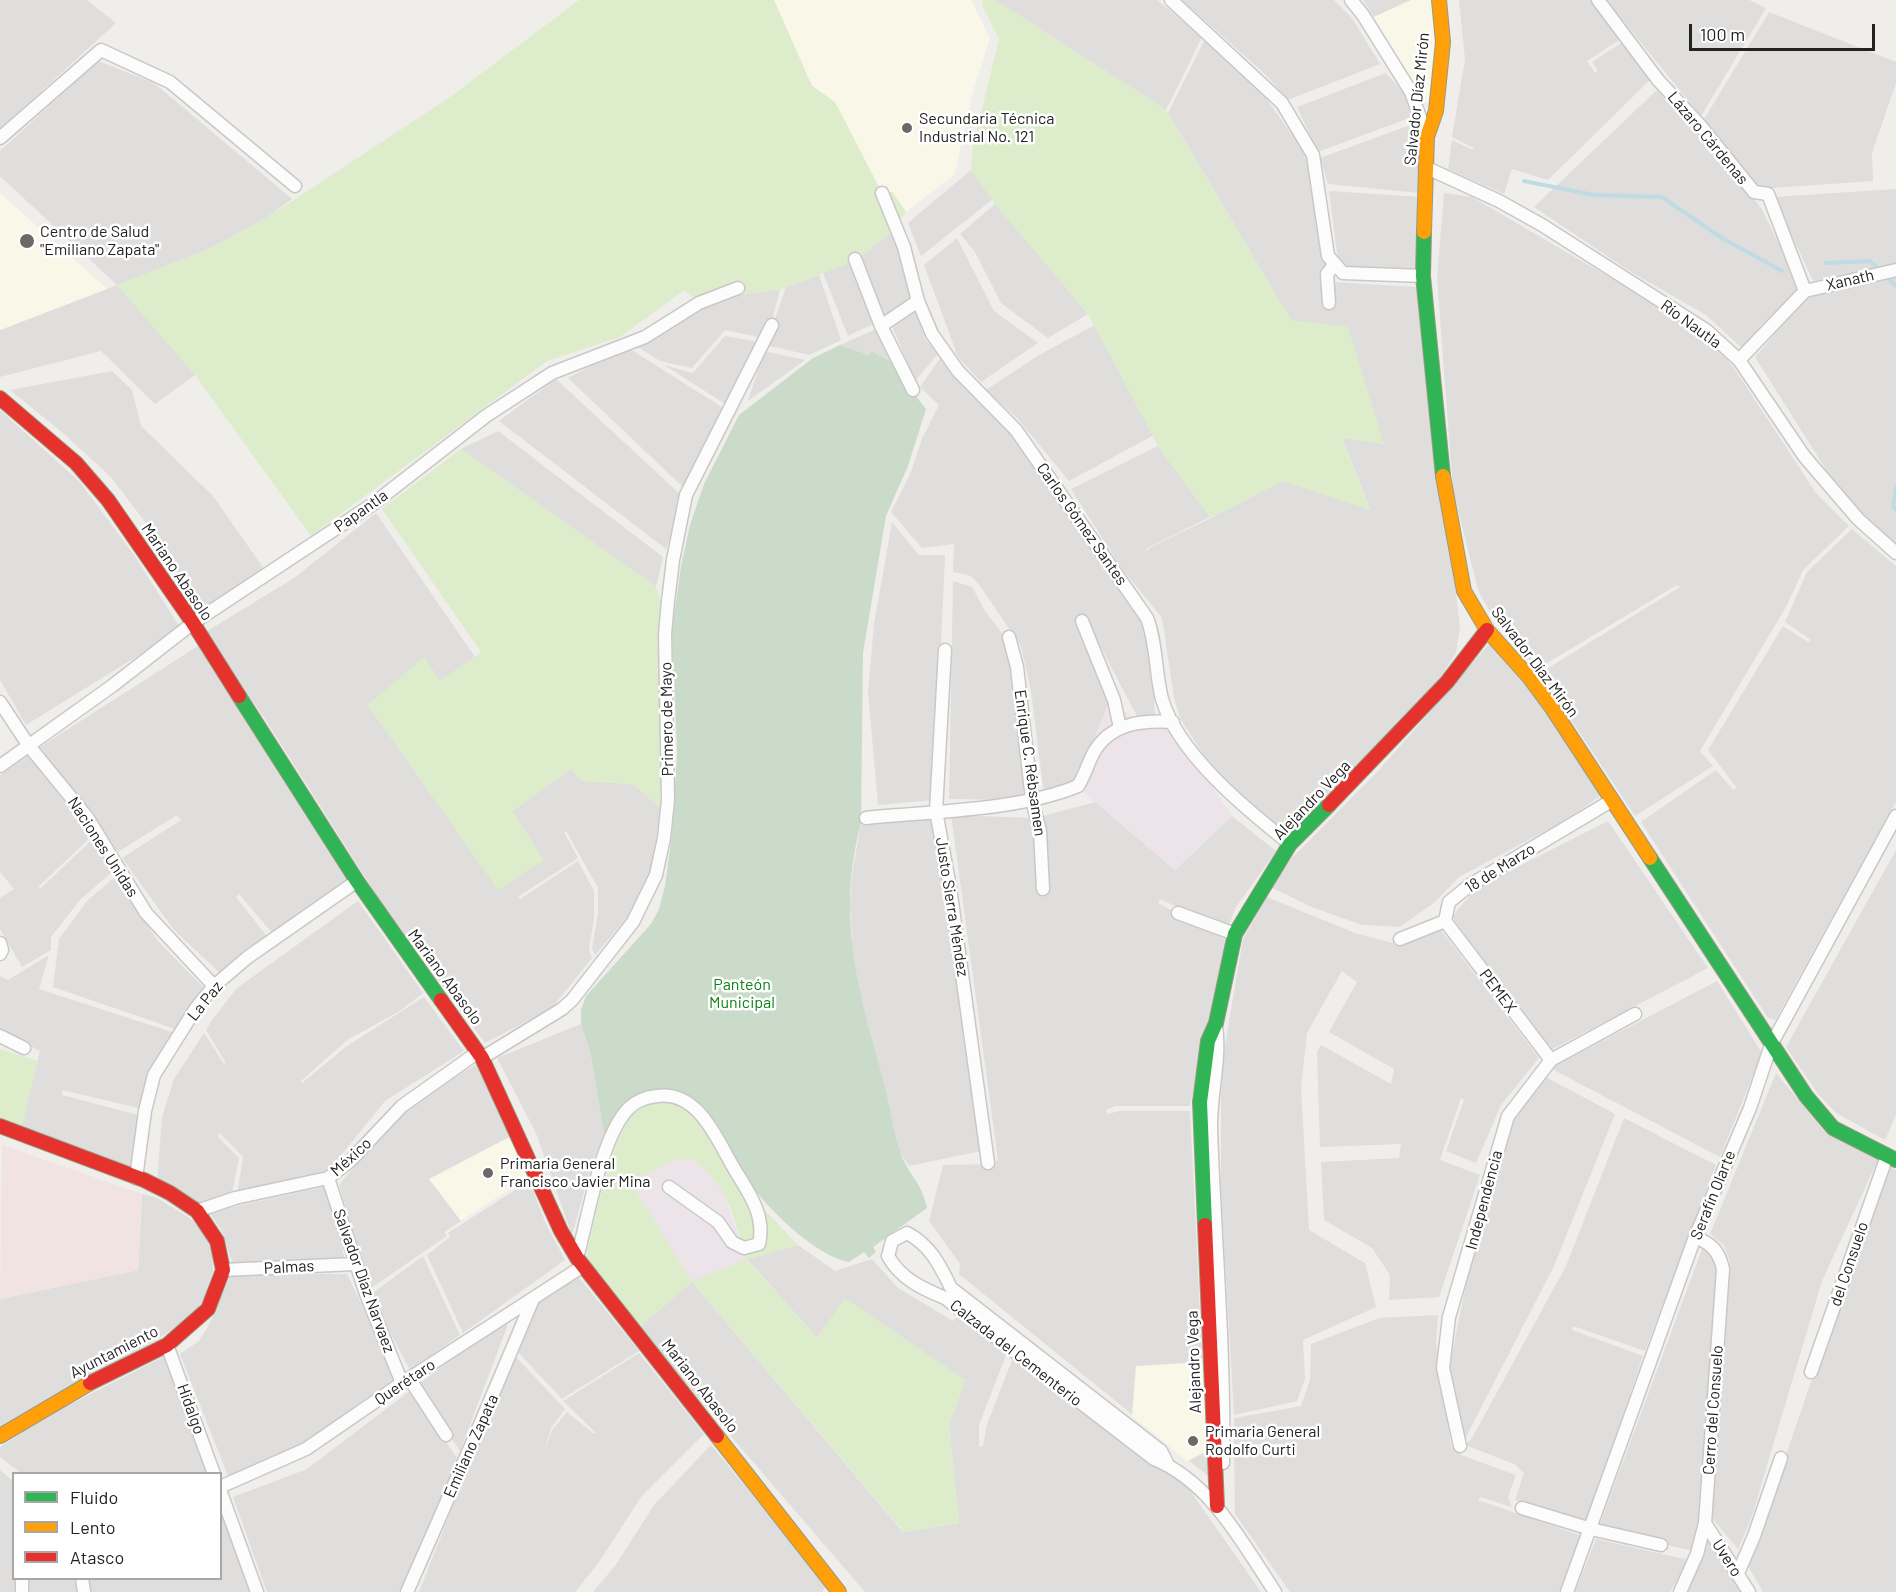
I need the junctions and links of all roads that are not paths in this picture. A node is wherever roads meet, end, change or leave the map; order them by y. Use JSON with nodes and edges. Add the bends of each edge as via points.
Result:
{"nodes":[{"id":1,"x":1171,"y":0,"type":"edge"},
{"id":2,"x":1351,"y":0,"type":"edge"},
{"id":3,"x":1439,"y":0,"type":"edge"},
{"id":4,"x":1598,"y":0,"type":"edge"},
{"id":5,"x":1427,"y":137,"type":"junction"},
{"id":6,"x":0,"y":138,"type":"edge"},
{"id":7,"x":1425,"y":167,"type":"junction"},
{"id":8,"x":295,"y":186,"type":"dead end"},
{"id":9,"x":882,"y":193,"type":"dead end"},
{"id":10,"x":855,"y":259,"type":"dead end"},
{"id":11,"x":1334,"y":265,"type":"junction"},
{"id":12,"x":1894,"y":270,"type":"edge"},
{"id":13,"x":1424,"y":276,"type":"junction"},
{"id":14,"x":738,"y":288,"type":"dead end"},
{"id":15,"x":1805,"y":291,"type":"junction"},
{"id":16,"x":918,"y":301,"type":"junction"},
{"id":17,"x":1329,"y":303,"type":"dead end"},
{"id":18,"x":772,"y":325,"type":"dead end"},
{"id":19,"x":881,"y":326,"type":"junction"},
{"id":20,"x":1738,"y":360,"type":"junction"},
{"id":21,"x":914,"y":390,"type":"dead end"},
{"id":22,"x":0,"y":398,"type":"edge"},
{"id":23,"x":1896,"y":553,"type":"edge"},
{"id":24,"x":1082,"y":621,"type":"dead end"},
{"id":25,"x":193,"y":624,"type":"junction"},
{"id":26,"x":1487,"y":630,"type":"junction"},
{"id":27,"x":1010,"y":637,"type":"dead end"},
{"id":28,"x":945,"y":650,"type":"dead end"},
{"id":29,"x":0,"y":702,"type":"edge"},
{"id":30,"x":1173,"y":722,"type":"junction"},
{"id":31,"x":1120,"y":728,"type":"junction"},
{"id":32,"x":29,"y":746,"type":"junction"},
{"id":33,"x":0,"y":766,"type":"edge"},
{"id":34,"x":1032,"y":800,"type":"junction"},
{"id":35,"x":1611,"y":801,"type":"junction"},
{"id":36,"x":936,"y":811,"type":"junction"},
{"id":37,"x":1896,"y":816,"type":"edge"},
{"id":38,"x":866,"y":818,"type":"dead end"},
{"id":39,"x":1290,"y":844,"type":"junction"},
{"id":40,"x":357,"y":881,"type":"junction"},
{"id":41,"x":1043,"y":889,"type":"dead end"},
{"id":42,"x":1178,"y":913,"type":"dead end"},
{"id":43,"x":1445,"y":921,"type":"junction"},
{"id":44,"x":1235,"y":934,"type":"junction"},
{"id":45,"x":1400,"y":939,"type":"dead end"},
{"id":46,"x":0,"y":942,"type":"edge"},
{"id":47,"x":0,"y":954,"type":"edge"},
{"id":48,"x":214,"y":986,"type":"junction"},
{"id":49,"x":1635,"y":1014,"type":"dead end"},
{"id":50,"x":0,"y":1036,"type":"edge"},
{"id":51,"x":1771,"y":1045,"type":"junction"},
{"id":52,"x":24,"y":1048,"type":"dead end"},
{"id":53,"x":480,"y":1055,"type":"junction"},
{"id":54,"x":1551,"y":1060,"type":"junction"},
{"id":55,"x":0,"y":1126,"type":"edge"},
{"id":56,"x":1891,"y":1158,"type":"edge"},
{"id":57,"x":988,"y":1163,"type":"dead end"},
{"id":58,"x":136,"y":1178,"type":"junction"},
{"id":59,"x":328,"y":1178,"type":"junction"},
{"id":60,"x":669,"y":1188,"type":"dead end"},
{"id":61,"x":197,"y":1211,"type":"junction"},
{"id":62,"x":1695,"y":1237,"type":"junction"},
{"id":63,"x":580,"y":1262,"type":"junction"},
{"id":64,"x":355,"y":1264,"type":"junction"},
{"id":65,"x":223,"y":1270,"type":"junction"},
{"id":66,"x":948,"y":1293,"type":"junction"},
{"id":67,"x":533,"y":1299,"type":"junction"},
{"id":68,"x":167,"y":1345,"type":"junction"},
{"id":69,"x":1811,"y":1372,"type":"dead end"},
{"id":70,"x":405,"y":1381,"type":"junction"},
{"id":71,"x":446,"y":1434,"type":"dead end"},
{"id":72,"x":0,"y":1436,"type":"edge"},
{"id":73,"x":1460,"y":1446,"type":"dead end"},
{"id":74,"x":1781,"y":1458,"type":"dead end"},
{"id":75,"x":214,"y":1472,"type":"edge"},
{"id":76,"x":222,"y":1488,"type":"edge"},
{"id":77,"x":222,"y":1495,"type":"edge"},
{"id":78,"x":1216,"y":1506,"type":"junction"},
{"id":79,"x":1522,"y":1508,"type":"dead end"},
{"id":80,"x":1705,"y":1523,"type":"junction"},
{"id":81,"x":1591,"y":1529,"type":"junction"},
{"id":82,"x":1661,"y":1545,"type":"dead end"},
{"id":83,"x":1738,"y":1573,"type":"junction"},
{"id":84,"x":256,"y":1592,"type":"edge"},
{"id":85,"x":407,"y":1592,"type":"edge"},
{"id":86,"x":840,"y":1592,"type":"edge"},
{"id":87,"x":1275,"y":1592,"type":"edge"},
{"id":88,"x":1567,"y":1592,"type":"edge"},
{"id":89,"x":1680,"y":1592,"type":"edge"},
{"id":90,"x":1749,"y":1592,"type":"edge"}],
"edges":[{"from":1,"to":11,"type":"street","via":[[1282,103],[1313,155],[1328,256]]},
{"from":2,"to":5,"type":"street","via":[[1411,92]]},
{"from":3,"to":5,"type":"street","name":"Salvador Díaz Mirón","via":[[1443,42],[1436,111]]},
{"from":4,"to":15,"type":"street","name":"Lázaro Cárdenas","via":[[1658,80],[1754,192],[1768,194]]},
{"from":5,"to":7,"type":"street","name":"Salvador Díaz Mirón"},
{"from":6,"to":8,"type":"street","via":[[101,50],[170,82]]},
{"from":7,"to":13,"type":"street","name":"Salvador Díaz Mirón"},
{"from":7,"to":20,"type":"street","name":"Río Nautla","via":[[1542,225],[1706,330]]},
{"from":9,"to":16,"type":"street","name":"Carlos Gómez Santes","via":[[904,247]]},
{"from":10,"to":19,"type":"street"},
{"from":11,"to":13,"type":"street","via":[[1343,273]]},
{"from":11,"to":17,"type":"street","via":[[1327,274]]},
{"from":12,"to":15,"type":"street","name":"Xanath"},
{"from":13,"to":26,"type":"street","name":"Salvador Díaz Mirón","via":[[1445,495],[1464,591]]},
{"from":14,"to":25,"type":"street","name":"Papantla","via":[[699,303],[645,337],[552,373],[486,416],[373,504]]},
{"from":15,"to":20,"type":"street"},
{"from":16,"to":19,"type":"street"},
{"from":16,"to":30,"type":"street","name":"Carlos Gómez Santes","via":[[945,354],[1016,430],[1147,618],[1163,702]]},
{"from":18,"to":53,"type":"street","name":"Primero de Mayo","via":[[684,506],[665,634],[668,800],[657,875],[633,922],[572,1000]]},
{"from":19,"to":21,"type":"street"},
{"from":20,"to":23,"type":"street","name":"Río Nautla","via":[[1804,456],[1858,519]]},
{"from":22,"to":25,"type":"street","name":"Mariano Abasolo","via":[[76,464],[108,500]]},
{"from":24,"to":31,"type":"street","via":[[1114,700]]},
{"from":25,"to":32,"type":"street","name":"Papantla"},
{"from":25,"to":40,"type":"street","name":"Mariano Abasolo"},
{"from":26,"to":35,"type":"street","name":"Salvador Díaz Mirón","via":[[1552,708]]},
{"from":26,"to":39,"type":"street","name":"Alejandro Vega","via":[[1447,682],[1392,742]]},
{"from":27,"to":34,"type":"street","name":"Enrique C. Rébsamen"},
{"from":28,"to":36,"type":"street","name":"Justo Sierra Méndez"},
{"from":29,"to":32,"type":"street","name":"Naciones Unidas"},
{"from":30,"to":31,"type":"street","via":[[1147,721]]},
{"from":30,"to":39,"type":"street","name":"Carlos Gómez Santes","via":[[1202,765],[1240,804]]},
{"from":31,"to":34,"type":"street","via":[[1100,743],[1078,786]]},
{"from":32,"to":33,"type":"street","name":"Papantla"},
{"from":32,"to":48,"type":"street","name":"Naciones Unidas","via":[[87,817],[146,913]]},
{"from":34,"to":36,"type":"street"},
{"from":34,"to":41,"type":"street","name":"Enrique C. Rébsamen","via":[[1040,831]]},
{"from":35,"to":43,"type":"street","name":"18 de Marzo","via":[[1470,885],[1449,902]]},
{"from":35,"to":51,"type":"street","name":"Salvador Díaz Mirón"},
{"from":36,"to":38,"type":"street"},
{"from":36,"to":57,"type":"street","name":"Justo Sierra Méndez"},
{"from":37,"to":51,"type":"street","name":"Serafín Olarte"},
{"from":39,"to":44,"type":"street","name":"Alejandro Vega"},
{"from":40,"to":48,"type":"street","name":"La Paz","via":[[272,939]]},
{"from":40,"to":53,"type":"street","name":"Mariano Abasolo"},
{"from":42,"to":44,"type":"street"},
{"from":43,"to":45,"type":"street"},
{"from":43,"to":54,"type":"street","name":"PEMEX"},
{"from":44,"to":78,"type":"street","name":"Alejandro Vega","via":[[1209,1041],[1205,1103],[1215,1318]]},
{"from":46,"to":47,"type":"street"},
{"from":48,"to":58,"type":"street","name":"La Paz","via":[[154,1074]]},
{"from":49,"to":54,"type":"street","name":"Independencia"},
{"from":50,"to":52,"type":"street"},
{"from":51,"to":56,"type":"street","name":"Salvador Díaz Mirón","via":[[1833,1128]]},
{"from":51,"to":62,"type":"street","name":"Serafín Olarte","via":[[1750,1108]]},
{"from":53,"to":59,"type":"street","name":"México","via":[[402,1106],[350,1161]]},
{"from":53,"to":63,"type":"street","name":"Mariano Abasolo","via":[[561,1231]]},
{"from":54,"to":73,"type":"street","name":"Independencia","via":[[1508,1116],[1449,1317],[1443,1368]]},
{"from":55,"to":58,"type":"street"},
{"from":56,"to":69,"type":"street","name":"del Consuelo"},
{"from":58,"to":61,"type":"street"},
{"from":59,"to":61,"type":"street","name":"México","via":[[235,1198]]},
{"from":59,"to":64,"type":"street","name":"Salvador Díaz Narvaez"},
{"from":60,"to":63,"type":"street","via":[[718,1222],[732,1242],[744,1248],[759,1244],[763,1228],[758,1210],[714,1129],[689,1102],[665,1094],[645,1097],[630,1106],[617,1122]]},
{"from":61,"to":65,"type":"street","via":[[217,1241]]},
{"from":62,"to":80,"type":"street","name":"Cerro del Consuelo","via":[[1719,1252],[1723,1269]]},
{"from":62,"to":81,"type":"street","name":"Serafín Olarte"},
{"from":63,"to":67,"type":"street","name":"Querétaro"},
{"from":63,"to":86,"type":"street","name":"Mariano Abasolo"},
{"from":64,"to":65,"type":"street","name":"Palmas"},
{"from":64,"to":70,"type":"street","name":"Salvador Díaz Narvaez"},
{"from":65,"to":68,"type":"street","name":"Ayuntamiento","via":[[208,1309]]},
{"from":66,"to":66,"type":"street","name":"Calzada del Cementerio","via":[[938,1260],[917,1238],[907,1233],[892,1241],[888,1256],[895,1268],[918,1287]]},
{"from":66,"to":78,"type":"street","name":"Calzada del Cementerio"},
{"from":67,"to":70,"type":"street","name":"Querétaro"},
{"from":67,"to":85,"type":"street","name":"Emiliano Zapata"},
{"from":68,"to":72,"type":"street","name":"Ayuntamiento","via":[[73,1391]]},
{"from":68,"to":75,"type":"street","name":"Hidalgo"},
{"from":70,"to":71,"type":"street","name":"Salvador Díaz Narvaez"},
{"from":70,"to":76,"type":"street","name":"Querétaro","via":[[306,1449]]},
{"from":74,"to":83,"type":"street"},
{"from":77,"to":84,"type":"street"},
{"from":78,"to":87,"type":"street","name":"Calzada del Cementerio"},
{"from":79,"to":81,"type":"street"},
{"from":80,"to":83,"type":"street","name":"Uvero"},
{"from":80,"to":89,"type":"street","name":"Cerro del Consuelo"},
{"from":81,"to":82,"type":"street"},
{"from":81,"to":88,"type":"street","name":"Serafín Olarte"},
{"from":83,"to":90,"type":"street","name":"Uvero"}]}
